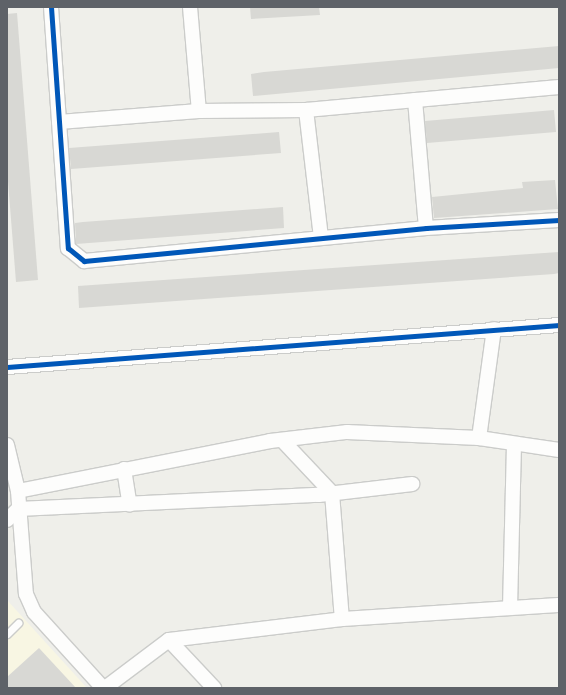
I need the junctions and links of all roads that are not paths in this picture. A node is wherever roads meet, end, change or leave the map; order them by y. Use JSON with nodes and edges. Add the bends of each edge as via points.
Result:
{"nodes":[{"id":1,"x":51,"y":7,"type":"edge"},
{"id":2,"x":190,"y":7,"type":"edge"},
{"id":3,"x":559,"y":87,"type":"edge"},
{"id":4,"x":415,"y":100,"type":"junction"},
{"id":5,"x":306,"y":110,"type":"junction"},
{"id":6,"x":199,"y":111,"type":"junction"},
{"id":7,"x":58,"y":122,"type":"junction"},
{"id":8,"x":559,"y":220,"type":"edge"},
{"id":9,"x":426,"y":228,"type":"junction"},
{"id":10,"x":321,"y":237,"type":"junction"},
{"id":11,"x":559,"y":325,"type":"edge"},
{"id":12,"x":494,"y":328,"type":"junction"},
{"id":13,"x":7,"y":367,"type":"edge"},
{"id":14,"x":479,"y":438,"type":"junction"},
{"id":15,"x":282,"y":440,"type":"junction"},
{"id":16,"x":514,"y":444,"type":"junction"},
{"id":17,"x":7,"y":445,"type":"edge"},
{"id":18,"x":559,"y":450,"type":"edge"},
{"id":19,"x":124,"y":469,"type":"junction"},
{"id":20,"x":412,"y":484,"type":"dead end"},
{"id":21,"x":18,"y":491,"type":"junction"},
{"id":22,"x":332,"y":493,"type":"junction"},
{"id":23,"x":130,"y":506,"type":"junction"},
{"id":24,"x":18,"y":509,"type":"junction"},
{"id":25,"x":7,"y":520,"type":"edge"},
{"id":26,"x":559,"y":606,"type":"edge"},
{"id":27,"x":510,"y":608,"type":"junction"},
{"id":28,"x":342,"y":619,"type":"junction"},
{"id":29,"x":18,"y":623,"type":"dead end"},
{"id":30,"x":7,"y":634,"type":"edge"},
{"id":31,"x":169,"y":640,"type":"junction"},
{"id":32,"x":104,"y":688,"type":"edge"},
{"id":33,"x":214,"y":688,"type":"edge"}],
"edges":[{"from":1,"to":7,"type":"street"},
{"from":2,"to":6,"type":"street"},
{"from":3,"to":4,"type":"street"},
{"from":4,"to":5,"type":"street"},
{"from":4,"to":9,"type":"street"},
{"from":5,"to":6,"type":"street"},
{"from":5,"to":10,"type":"street"},
{"from":6,"to":7,"type":"street"},
{"from":7,"to":10,"type":"street","via":[[68,248],[84,261]]},
{"from":8,"to":9,"type":"street"},
{"from":9,"to":10,"type":"street"},
{"from":11,"to":12,"type":"street"},
{"from":12,"to":13,"type":"street"},
{"from":12,"to":14,"type":"street"},
{"from":14,"to":15,"type":"street","via":[[346,432]]},
{"from":14,"to":16,"type":"street"},
{"from":15,"to":19,"type":"street"},
{"from":15,"to":22,"type":"street"},
{"from":16,"to":18,"type":"street"},
{"from":16,"to":27,"type":"street"},
{"from":17,"to":21,"type":"street"},
{"from":19,"to":21,"type":"street"},
{"from":19,"to":23,"type":"street"},
{"from":20,"to":22,"type":"street"},
{"from":21,"to":24,"type":"street"},
{"from":22,"to":23,"type":"street"},
{"from":22,"to":28,"type":"street"},
{"from":23,"to":24,"type":"street"},
{"from":24,"to":25,"type":"street"},
{"from":24,"to":32,"type":"street","via":[[26,594],[34,612]]},
{"from":26,"to":27,"type":"street"},
{"from":27,"to":28,"type":"street"},
{"from":28,"to":31,"type":"street"},
{"from":29,"to":30,"type":"lane"},
{"from":31,"to":32,"type":"street"},
{"from":31,"to":33,"type":"street"}]}
